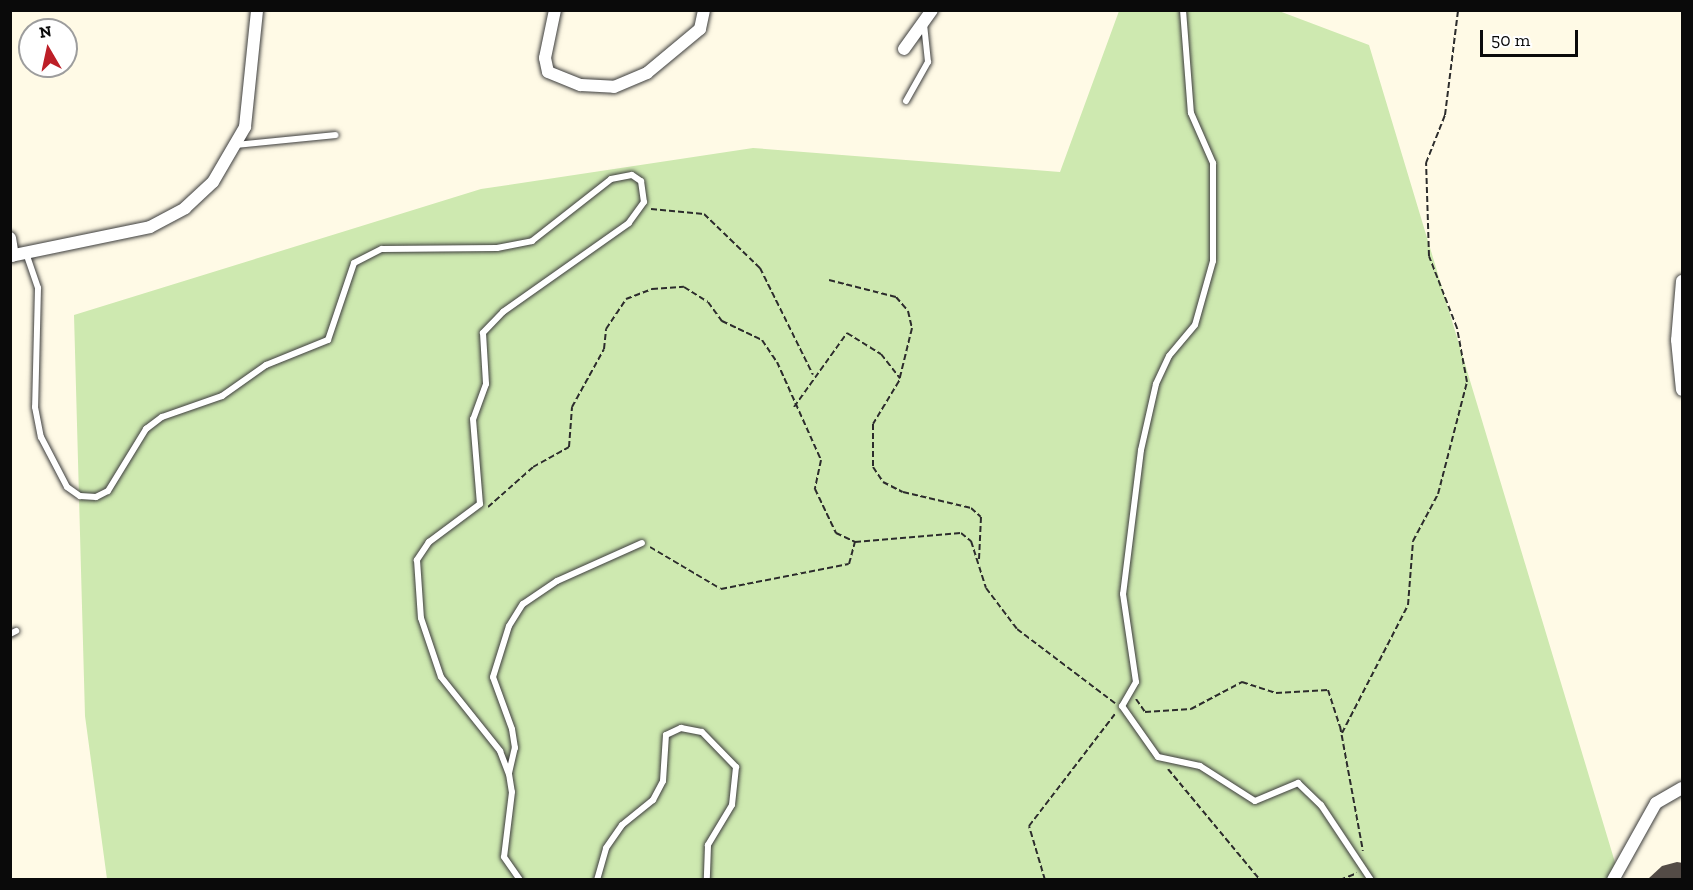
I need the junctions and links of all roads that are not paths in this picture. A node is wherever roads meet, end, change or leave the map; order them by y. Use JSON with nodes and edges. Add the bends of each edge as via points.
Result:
{"nodes":[{"id":1,"x":257,"y":10,"type":"edge"},
{"id":2,"x":555,"y":10,"type":"edge"},
{"id":3,"x":704,"y":10,"type":"edge"},
{"id":4,"x":932,"y":10,"type":"edge"},
{"id":5,"x":1183,"y":10,"type":"edge"},
{"id":6,"x":924,"y":22,"type":"junction"},
{"id":7,"x":904,"y":49,"type":"dead end"},
{"id":8,"x":906,"y":102,"type":"dead end"},
{"id":9,"x":336,"y":135,"type":"dead end"},
{"id":10,"x":236,"y":145,"type":"junction"},
{"id":11,"x":10,"y":237,"type":"edge"},
{"id":12,"x":16,"y":255,"type":"edge"},
{"id":13,"x":1683,"y":280,"type":"edge"},
{"id":14,"x":1683,"y":390,"type":"edge"},
{"id":15,"x":642,"y":543,"type":"road end"},
{"id":16,"x":509,"y":774,"type":"junction"},
{"id":17,"x":1683,"y":788,"type":"edge"},
{"id":18,"x":520,"y":879,"type":"edge"},
{"id":19,"x":597,"y":879,"type":"edge"},
{"id":20,"x":707,"y":879,"type":"edge"},
{"id":21,"x":1371,"y":879,"type":"edge"},
{"id":22,"x":1612,"y":879,"type":"edge"}],
"edges":[{"from":1,"to":10,"type":"street","via":[[245,127]]},
{"from":2,"to":3,"type":"street","via":[[545,58],[548,72],[581,85],[614,87],[647,73],[700,29]]},
{"from":4,"to":6,"type":"street"},
{"from":5,"to":21,"type":"lane","via":[[1191,113],[1213,163],[1217,210],[1213,261],[1195,325],[1169,356],[1156,384],[1141,450],[1123,594],[1136,668],[1122,706],[1158,757],[1200,766],[1255,801],[1298,783],[1321,805],[1361,872]]},
{"from":6,"to":7,"type":"street"},
{"from":6,"to":8,"type":"lane","via":[[928,62]]},
{"from":9,"to":10,"type":"lane"},
{"from":10,"to":12,"type":"street","via":[[213,182],[185,208],[150,227]]},
{"from":11,"to":12,"type":"street"},
{"from":12,"to":16,"type":"lane","via":[[38,288],[36,407],[41,437],[67,487],[80,496],[96,497],[108,491],[146,429],[162,417],[222,396],[266,365],[328,340],[354,263],[382,249],[497,248],[532,241],[611,179],[632,175],[646,189],[629,223],[503,312],[483,333],[486,384],[473,419],[480,504],[469,516],[429,542],[417,560],[415,585],[441,677],[500,751]]},
{"from":13,"to":14,"type":"street","via":[[1677,340]]},
{"from":15,"to":16,"type":"lane","via":[[557,581],[523,604],[509,626],[493,677],[512,729],[515,748]]},
{"from":16,"to":18,"type":"lane","via":[[512,792],[504,856]]},
{"from":17,"to":22,"type":"street","via":[[1656,803]]},
{"from":19,"to":20,"type":"lane","via":[[606,848],[622,825],[653,800],[663,781],[666,735],[681,728],[702,732],[736,766],[732,805],[708,845]]}]}
